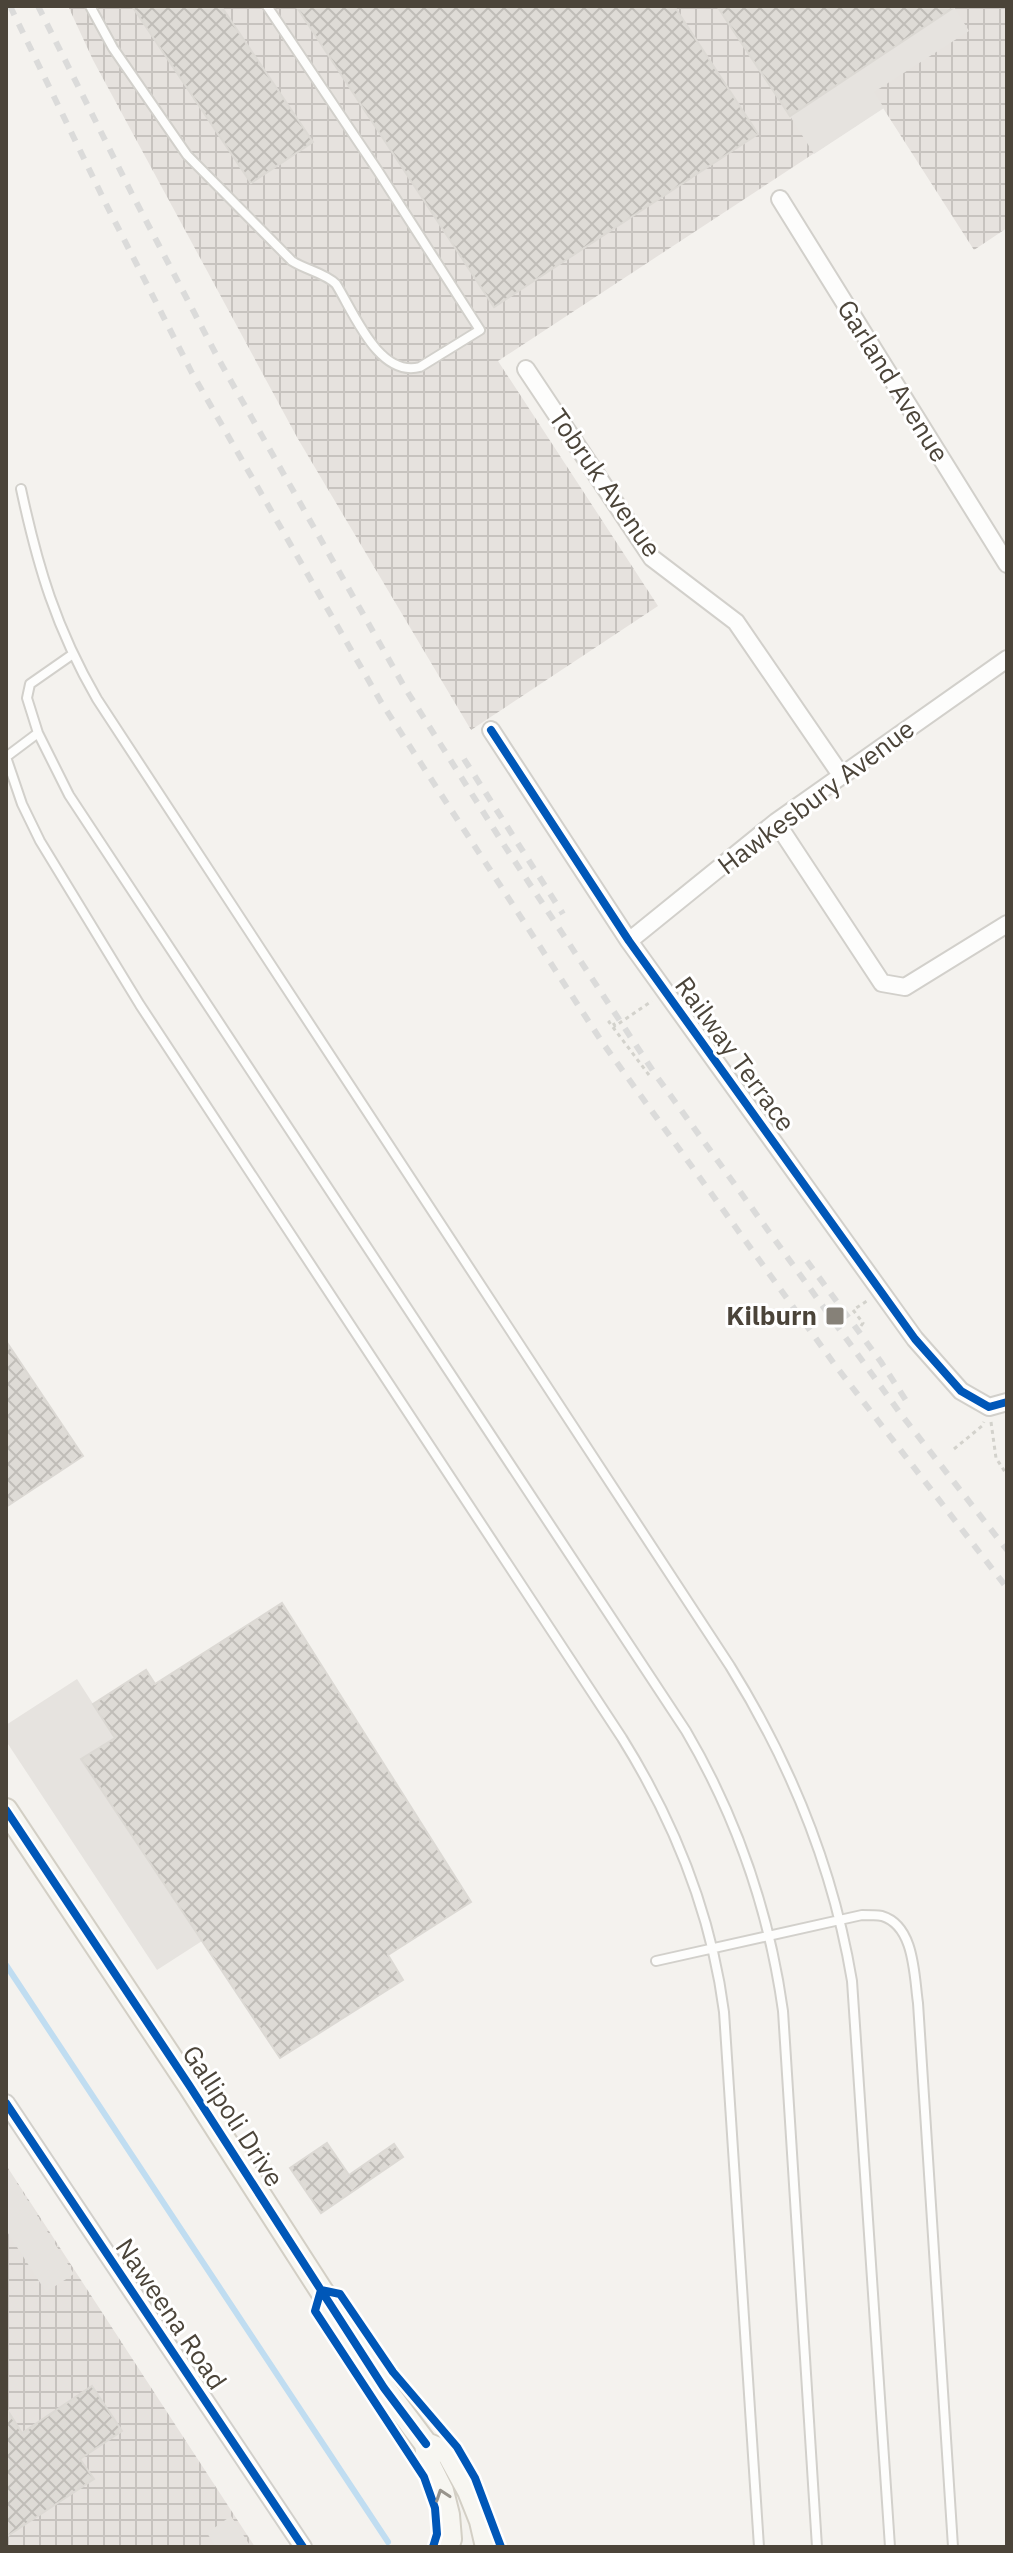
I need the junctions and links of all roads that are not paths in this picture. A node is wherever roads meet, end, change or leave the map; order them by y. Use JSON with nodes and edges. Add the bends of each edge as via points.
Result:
{"nodes":[{"id":1,"x":90,"y":6,"type":"edge"},
{"id":2,"x":267,"y":6,"type":"edge"},
{"id":3,"x":780,"y":199,"type":"dead end"},
{"id":4,"x":526,"y":369,"type":"dead end"},
{"id":5,"x":21,"y":489,"type":"dead end"},
{"id":6,"x":1007,"y":564,"type":"edge"},
{"id":7,"x":73,"y":654,"type":"junction"},
{"id":8,"x":1007,"y":659,"type":"edge"},
{"id":9,"x":491,"y":730,"type":"dead end"},
{"id":10,"x":38,"y":733,"type":"junction"},
{"id":11,"x":841,"y":775,"type":"junction"},
{"id":12,"x":776,"y":822,"type":"junction"},
{"id":13,"x":1007,"y":924,"type":"edge"},
{"id":14,"x":629,"y":941,"type":"junction"},
{"id":15,"x":1007,"y":1402,"type":"edge"},
{"id":16,"x":6,"y":1810,"type":"edge"},
{"id":17,"x":841,"y":1920,"type":"junction"},
{"id":18,"x":769,"y":1936,"type":"junction"},
{"id":19,"x":713,"y":1948,"type":"junction"},
{"id":20,"x":656,"y":1961,"type":"dead end"},
{"id":21,"x":6,"y":2103,"type":"edge"},
{"id":22,"x":426,"y":2444,"type":"junction"},
{"id":23,"x":303,"y":2547,"type":"edge"},
{"id":24,"x":447,"y":2547,"type":"edge"},
{"id":25,"x":487,"y":2547,"type":"edge"},
{"id":26,"x":759,"y":2547,"type":"edge"},
{"id":27,"x":817,"y":2547,"type":"edge"},
{"id":28,"x":890,"y":2547,"type":"edge"},
{"id":29,"x":953,"y":2547,"type":"edge"}],
"edges":[{"from":1,"to":2,"type":"lane","via":[[187,155],[292,261],[331,278],[378,354],[398,367],[420,367],[480,330]]},
{"from":3,"to":6,"type":"street","name":"Garland Avenue"},
{"from":4,"to":11,"type":"street","name":"Tobruk Avenue","via":[[652,558],[736,622]]},
{"from":5,"to":7,"type":"lane","via":[[46,590]]},
{"from":7,"to":10,"type":"lane","via":[[27,690]]},
{"from":7,"to":17,"type":"lane","via":[[119,734],[758,1710],[814,1832]]},
{"from":8,"to":11,"type":"street","name":"Hawkesbury Avenue"},
{"from":9,"to":14,"type":"street","name":"Railway Terrace"},
{"from":10,"to":18,"type":"lane","via":[[69,795],[686,1731],[738,1833]]},
{"from":10,"to":19,"type":"lane","via":[[6,757],[40,841],[140,1005],[650,1782],[685,1858]]},
{"from":11,"to":12,"type":"street","name":"Hawkesbury Avenue"},
{"from":12,"to":13,"type":"street","via":[[882,983],[905,987]]},
{"from":12,"to":14,"type":"street","name":"Hawkesbury Avenue"},
{"from":14,"to":15,"type":"street","name":"Railway Terrace","via":[[915,1339],[961,1391],[989,1407]]},
{"from":16,"to":22,"type":"street","name":"Gallipoli Drive","via":[[384,2388]]},
{"from":17,"to":18,"type":"lane"},
{"from":17,"to":28,"type":"lane","via":[[856,2023]]},
{"from":17,"to":29,"type":"lane","via":[[874,1915],[895,1923],[912,1963]]},
{"from":18,"to":19,"type":"lane"},
{"from":18,"to":27,"type":"lane","via":[[784,2023]]},
{"from":19,"to":20,"type":"lane"},
{"from":19,"to":26,"type":"lane","via":[[727,2048]]},
{"from":21,"to":23,"type":"street","name":"Naweena Road"},
{"from":24,"to":22,"type":"street","name":"Gallipoli Drive","one_way":true,"via":[[448,2515]]},
{"from":22,"to":25,"type":"street","name":"Gallipoli Drive","via":[[448,2453],[469,2491]]}]}
